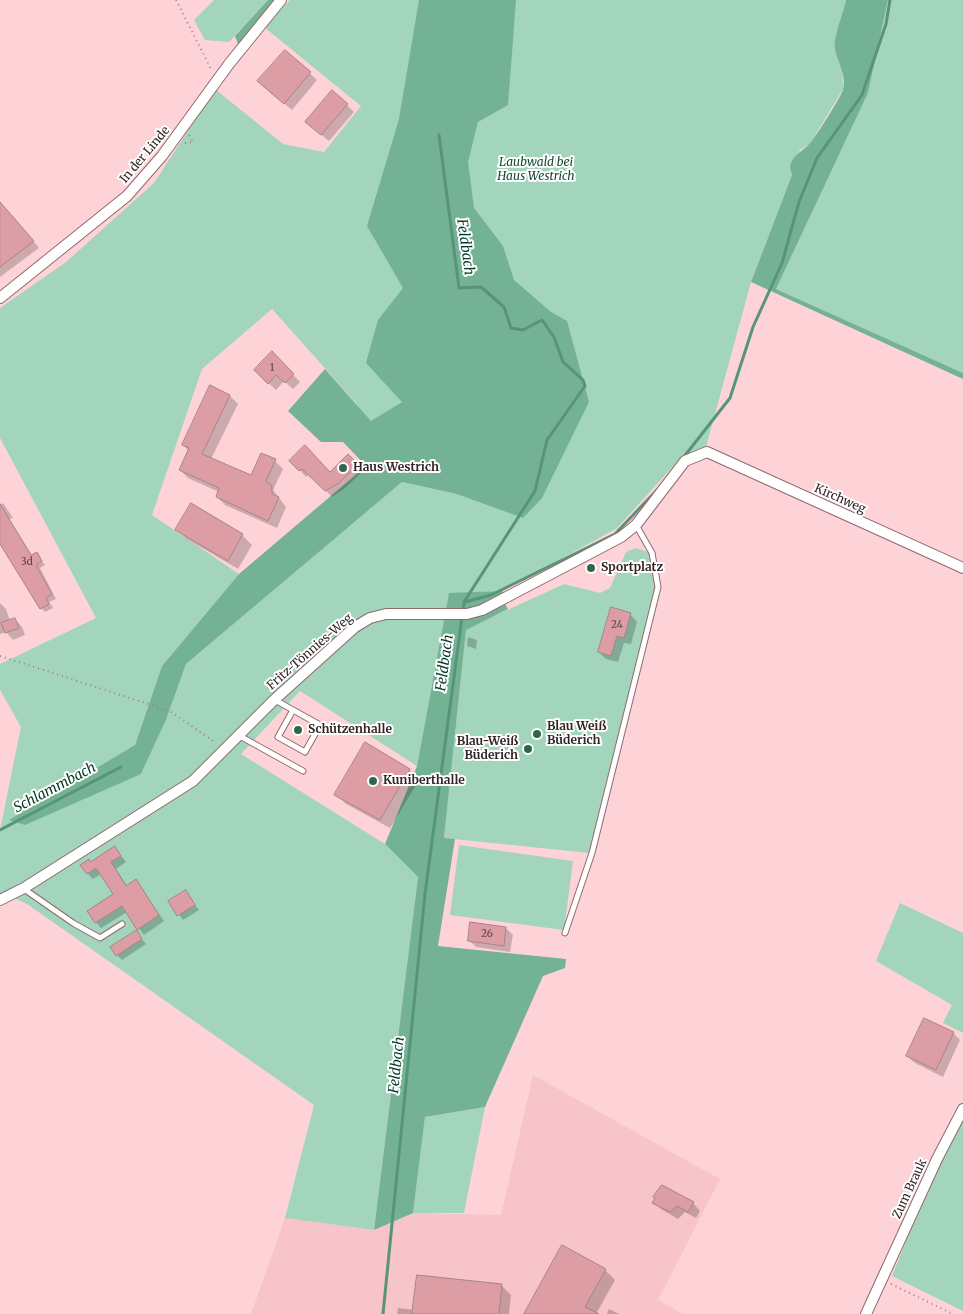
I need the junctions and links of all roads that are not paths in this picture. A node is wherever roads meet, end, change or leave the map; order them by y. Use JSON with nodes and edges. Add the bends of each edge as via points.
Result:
{"nodes":[{"id":1,"x":281,"y":0,"type":"edge"},
{"id":2,"x":0,"y":298,"type":"edge"},
{"id":3,"x":707,"y":452,"type":"joint"},
{"id":4,"x":636,"y":525,"type":"junction"},
{"id":5,"x":963,"y":568,"type":"edge"},
{"id":6,"x":274,"y":700,"type":"junction"},
{"id":7,"x":293,"y":710,"type":"junction"},
{"id":8,"x":238,"y":734,"type":"junction"},
{"id":9,"x":303,"y":772,"type":"dead end"},
{"id":10,"x":24,"y":888,"type":"junction"},
{"id":11,"x":0,"y":900,"type":"edge"},
{"id":12,"x":122,"y":924,"type":"dead end"},
{"id":13,"x":565,"y":933,"type":"dead end"},
{"id":14,"x":963,"y":1109,"type":"edge"},
{"id":15,"x":866,"y":1314,"type":"edge"}],
"edges":[{"from":1,"to":2,"type":"street","name":"In der Linde","via":[[217,80],[178,136],[127,196]]},
{"from":3,"to":4,"type":"street","name":"Fritz-Tönnies-Weg","via":[[685,461]]},
{"from":3,"to":5,"type":"street","name":"Kirchweg"},
{"from":4,"to":6,"type":"street","name":"Fritz-Tönnies-Weg","via":[[621,537],[506,598],[463,614],[403,614],[370,618],[338,641]]},
{"from":4,"to":13,"type":"lane","via":[[652,552],[658,587],[592,853]]},
{"from":6,"to":7,"type":"lane"},
{"from":6,"to":8,"type":"street","name":"Fritz-Tönnies-Weg"},
{"from":7,"to":7,"type":"lane","via":[[320,725],[305,752],[278,737]]},
{"from":8,"to":9,"type":"lane"},
{"from":8,"to":10,"type":"street","name":"Fritz-Tönnies-Weg","via":[[192,781]]},
{"from":10,"to":11,"type":"street","name":"Fritz-Tönnies-Weg"},
{"from":10,"to":12,"type":"lane","via":[[100,938]]},
{"from":14,"to":15,"type":"street","name":"Zum Brauk"}]}
